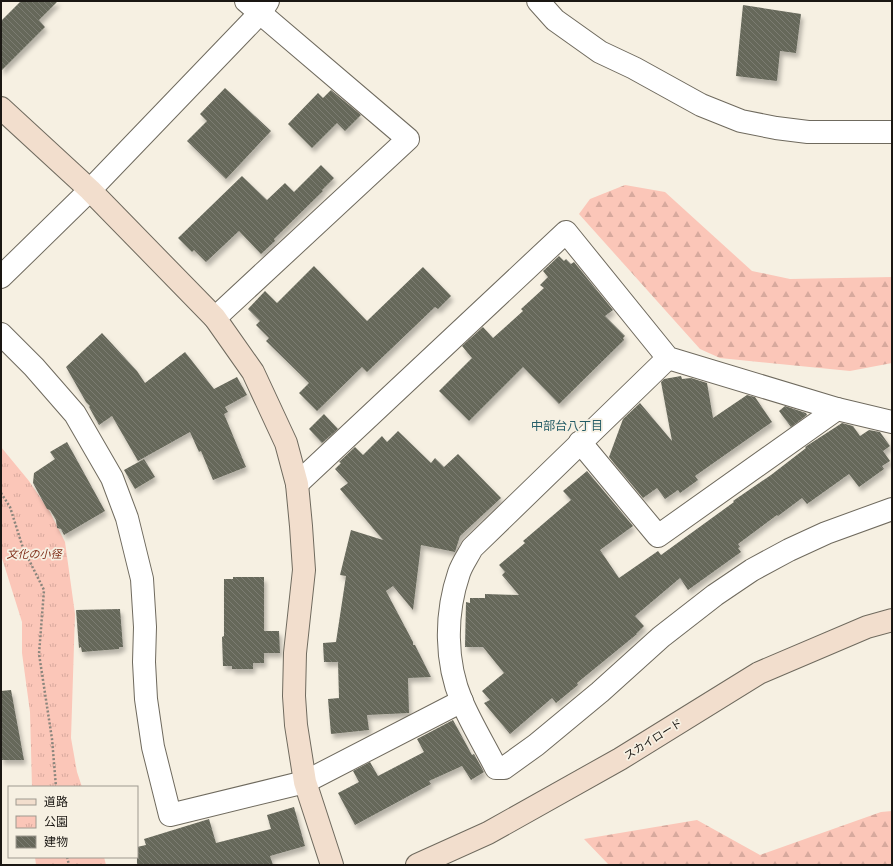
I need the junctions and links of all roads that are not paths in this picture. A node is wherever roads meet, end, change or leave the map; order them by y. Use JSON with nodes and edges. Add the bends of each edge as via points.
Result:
{"nodes":[{"id":1,"x":538,"y":1,"type":"edge"},
{"id":2,"x":258,"y":5,"type":"edge"},
{"id":3,"x":1,"y":108,"type":"edge"},
{"id":4,"x":892,"y":132,"type":"edge"},
{"id":5,"x":90,"y":190,"type":"junction"},
{"id":6,"x":1,"y":277,"type":"edge"},
{"id":7,"x":215,"y":318,"type":"junction"},
{"id":8,"x":1,"y":334,"type":"edge"},
{"id":9,"x":668,"y":358,"type":"junction"},
{"id":10,"x":837,"y":408,"type":"junction"},
{"id":11,"x":892,"y":422,"type":"edge"},
{"id":12,"x":580,"y":442,"type":"junction"},
{"id":13,"x":297,"y":484,"type":"junction"},
{"id":14,"x":892,"y":510,"type":"edge"},
{"id":15,"x":892,"y":620,"type":"edge"},
{"id":16,"x":462,"y":701,"type":"junction"},
{"id":17,"x":304,"y":782,"type":"junction"},
{"id":18,"x":332,"y":865,"type":"edge"},
{"id":19,"x":417,"y":865,"type":"edge"}],
"edges":[{"from":1,"to":4,"type":"street","via":[[555,20],[600,52],[701,105],[741,121],[808,132]]},
{"from":2,"to":5,"type":"street"},
{"from":2,"to":7,"type":"street","via":[[408,139]]},
{"from":3,"to":5,"type":"street"},
{"from":5,"to":6,"type":"street"},
{"from":5,"to":7,"type":"street"},
{"from":7,"to":13,"type":"street","via":[[253,372],[286,443]]},
{"from":8,"to":17,"type":"street","via":[[75,414],[112,478],[127,518],[142,579],[146,699],[153,747],[170,815]]},
{"from":9,"to":10,"type":"street"},
{"from":9,"to":12,"type":"street"},
{"from":9,"to":13,"type":"street","via":[[566,232]]},
{"from":10,"to":11,"type":"street"},
{"from":10,"to":12,"type":"street","via":[[658,536]]},
{"from":12,"to":16,"type":"street","via":[[472,548],[460,571],[450,616],[449,644],[452,667]]},
{"from":13,"to":17,"type":"street","via":[[304,570],[295,653],[294,696]]},
{"from":14,"to":16,"type":"street","via":[[826,533],[752,570],[661,637],[588,702],[504,768],[496,768]]},
{"from":15,"to":19,"type":"street","name":"スカイロード","via":[[867,627],[759,673],[620,759],[488,833]]},
{"from":16,"to":17,"type":"street"},
{"from":17,"to":18,"type":"street"}]}
